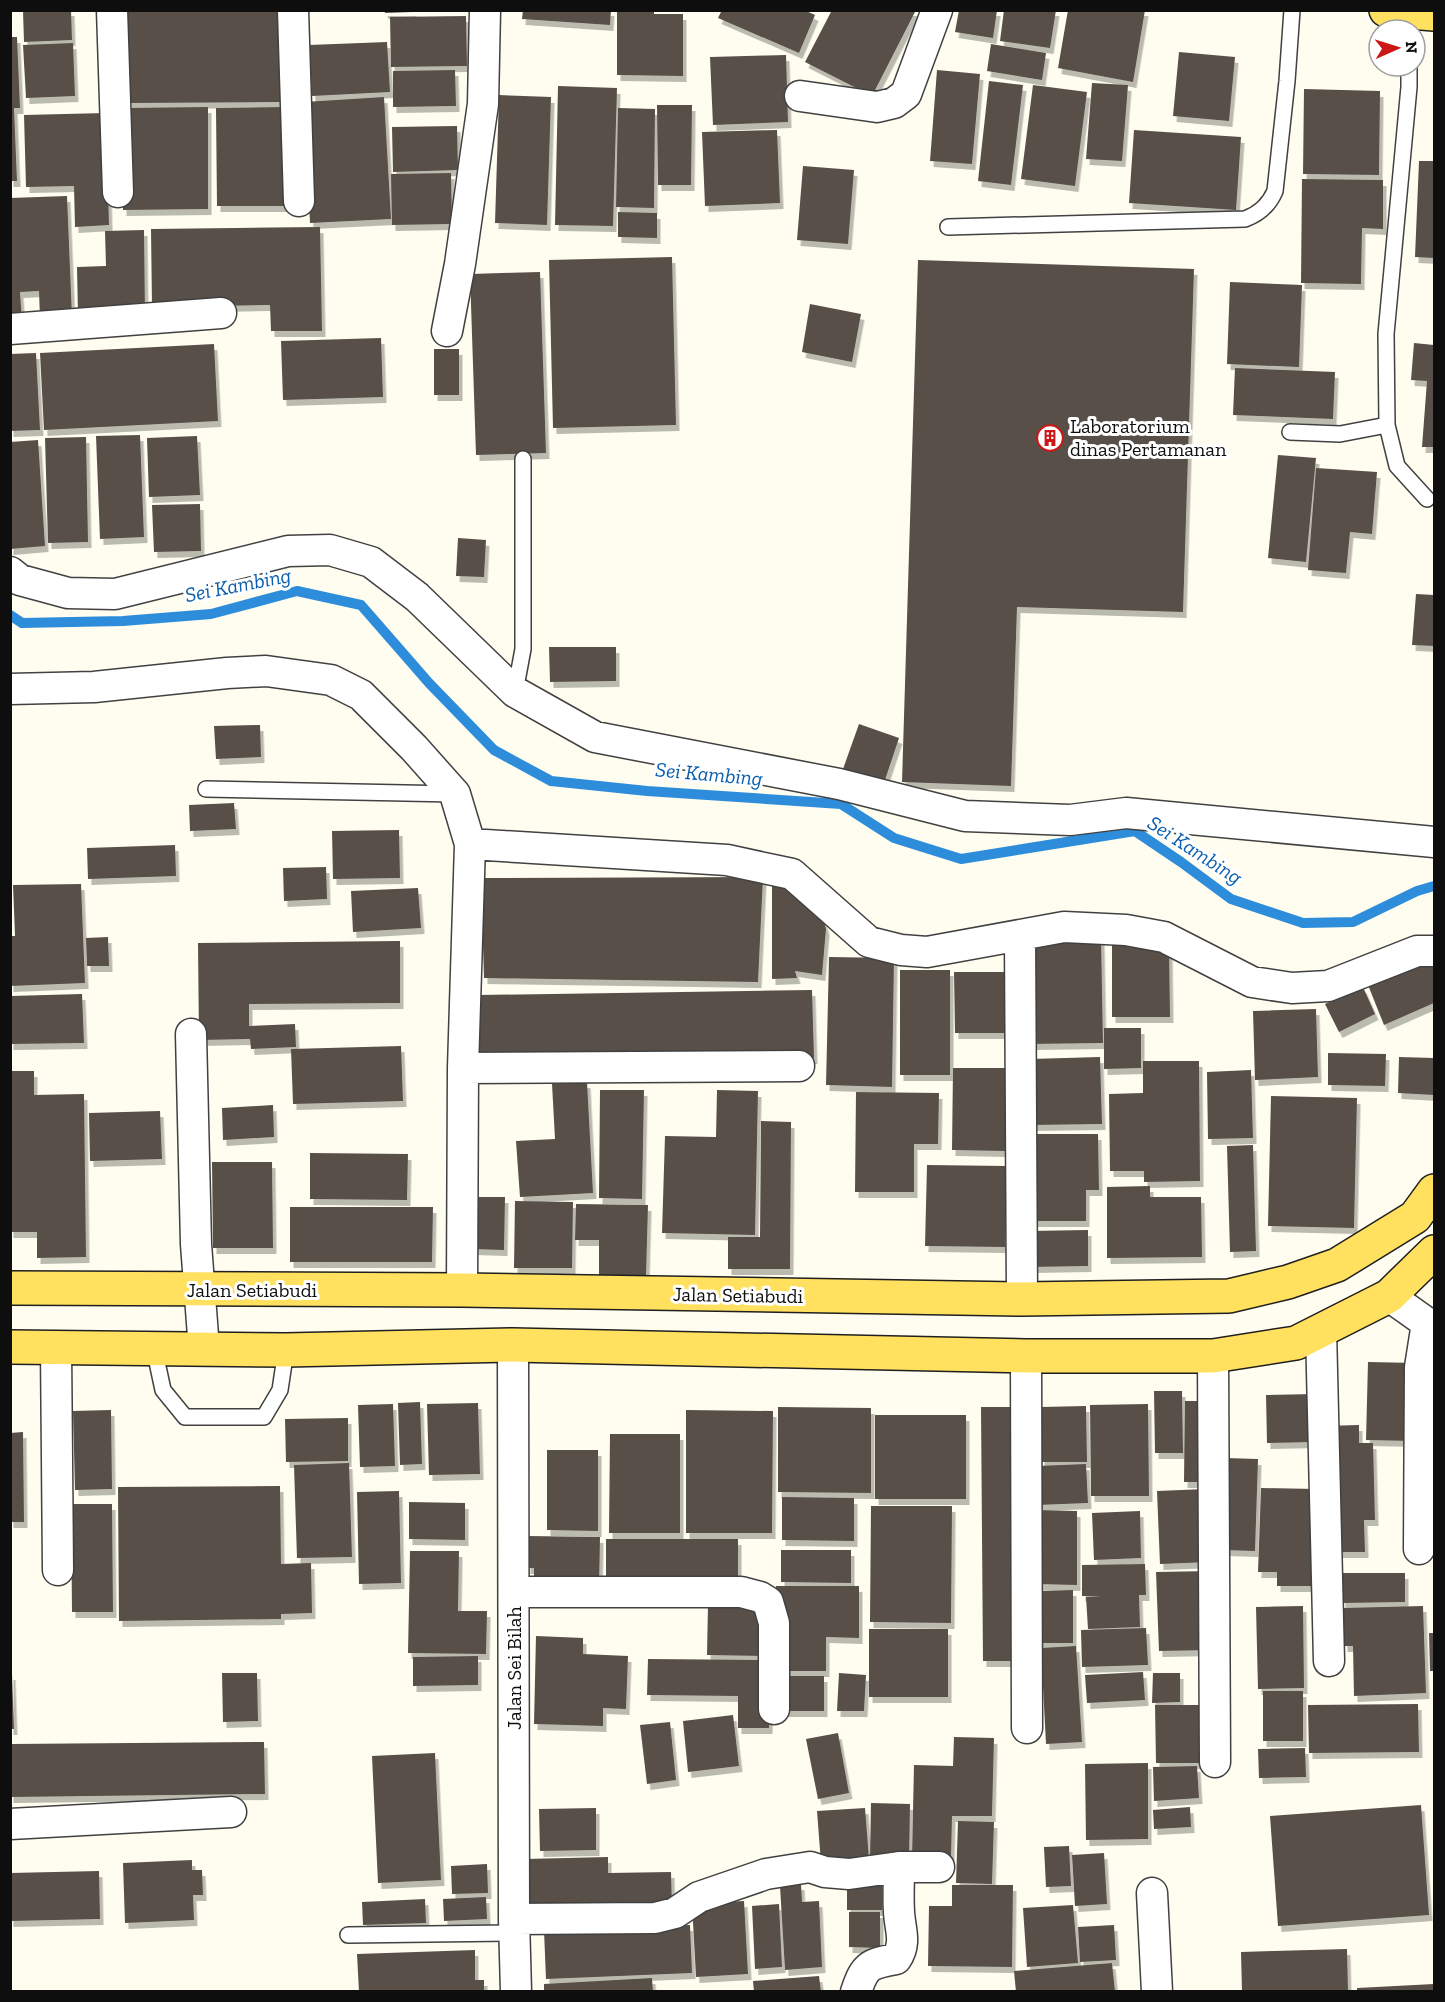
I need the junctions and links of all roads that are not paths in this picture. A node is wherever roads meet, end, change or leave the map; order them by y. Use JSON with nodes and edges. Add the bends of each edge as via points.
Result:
{"nodes":[{"id":1,"x":112,"y":10,"type":"edge"},
{"id":2,"x":293,"y":10,"type":"edge"},
{"id":3,"x":485,"y":10,"type":"edge"},
{"id":4,"x":937,"y":10,"type":"edge"},
{"id":5,"x":1292,"y":10,"type":"edge"},
{"id":6,"x":1409,"y":78,"type":"edge"},
{"id":7,"x":800,"y":96,"type":"dead end"},
{"id":8,"x":118,"y":192,"type":"dead end"},
{"id":9,"x":299,"y":201,"type":"dead end"},
{"id":10,"x":948,"y":227,"type":"dead end"},
{"id":11,"x":221,"y":313,"type":"dead end"},
{"id":12,"x":10,"y":329,"type":"edge"},
{"id":13,"x":447,"y":331,"type":"dead end"},
{"id":14,"x":1387,"y":425,"type":"junction"},
{"id":15,"x":1290,"y":432,"type":"dead end"},
{"id":16,"x":523,"y":459,"type":"dead end"},
{"id":17,"x":1426,"y":499,"type":"dead end"},
{"id":18,"x":10,"y":572,"type":"edge"},
{"id":19,"x":10,"y":689,"type":"edge"},
{"id":20,"x":515,"y":692,"type":"junction"},
{"id":21,"x":206,"y":789,"type":"dead end"},
{"id":22,"x":455,"y":794,"type":"junction"},
{"id":23,"x":1434,"y":842,"type":"edge"},
{"id":24,"x":470,"y":844,"type":"junction"},
{"id":25,"x":1020,"y":936,"type":"junction"},
{"id":26,"x":1434,"y":951,"type":"edge"},
{"id":27,"x":191,"y":1034,"type":"dead end"},
{"id":28,"x":798,"y":1066,"type":"dead end"},
{"id":29,"x":463,"y":1068,"type":"junction"},
{"id":30,"x":1434,"y":1191,"type":"edge"},
{"id":31,"x":1434,"y":1252,"type":"edge"},
{"id":32,"x":10,"y":1288,"type":"edge"},
{"id":33,"x":198,"y":1290,"type":"junction"},
{"id":34,"x":462,"y":1290,"type":"junction"},
{"id":35,"x":1389,"y":1296,"type":"junction"},
{"id":36,"x":1022,"y":1299,"type":"junction"},
{"id":37,"x":1431,"y":1323,"type":"edge"},
{"id":38,"x":1321,"y":1330,"type":"junction"},
{"id":39,"x":513,"y":1345,"type":"junction"},
{"id":40,"x":10,"y":1347,"type":"edge"},
{"id":41,"x":56,"y":1348,"type":"junction"},
{"id":42,"x":154,"y":1348,"type":"junction"},
{"id":43,"x":204,"y":1349,"type":"junction"},
{"id":44,"x":286,"y":1350,"type":"junction"},
{"id":45,"x":1026,"y":1356,"type":"junction"},
{"id":46,"x":1213,"y":1356,"type":"junction"},
{"id":47,"x":1419,"y":1550,"type":"dead end"},
{"id":48,"x":58,"y":1570,"type":"dead end"},
{"id":49,"x":513,"y":1592,"type":"junction"},
{"id":50,"x":1329,"y":1661,"type":"dead end"},
{"id":51,"x":774,"y":1709,"type":"dead end"},
{"id":52,"x":1027,"y":1728,"type":"dead end"},
{"id":53,"x":1215,"y":1762,"type":"dead end"},
{"id":54,"x":231,"y":1812,"type":"dead end"},
{"id":55,"x":10,"y":1824,"type":"edge"},
{"id":56,"x":899,"y":1867,"type":"junction"},
{"id":57,"x":939,"y":1868,"type":"dead end"},
{"id":58,"x":1152,"y":1893,"type":"dead end"},
{"id":59,"x":514,"y":1926,"type":"junction"},
{"id":60,"x":348,"y":1935,"type":"dead end"},
{"id":61,"x":516,"y":1992,"type":"edge"},
{"id":62,"x":856,"y":1992,"type":"edge"},
{"id":63,"x":1157,"y":1992,"type":"edge"}],
"edges":[{"from":1,"to":8,"type":"street"},
{"from":2,"to":9,"type":"street"},
{"from":3,"to":13,"type":"street","via":[[483,104]]},
{"from":4,"to":7,"type":"street","via":[[906,94],[894,103],[877,106]]},
{"from":5,"to":10,"type":"lane","via":[[1275,191],[1271,202],[1254,216]]},
{"from":6,"to":14,"type":"lane","via":[[1386,334]]},
{"from":11,"to":12,"type":"street"},
{"from":14,"to":15,"type":"lane","via":[[1340,434]]},
{"from":14,"to":17,"type":"lane","via":[[1397,466]]},
{"from":16,"to":20,"type":"lane","via":[[523,649]]},
{"from":18,"to":20,"type":"street","via":[[20,580],[68,593],[115,594],[288,551],[330,550],[370,562],[417,597]]},
{"from":19,"to":22,"type":"street","via":[[94,687],[266,671],[331,680],[361,695]]},
{"from":20,"to":23,"type":"street","via":[[595,737],[838,784],[965,816],[1070,820],[1126,813]]},
{"from":21,"to":22,"type":"lane"},
{"from":22,"to":24,"type":"street"},
{"from":24,"to":25,"type":"street","via":[[727,860],[792,874],[869,942],[901,950],[927,952]]},
{"from":24,"to":29,"type":"street"},
{"from":25,"to":26,"type":"street","via":[[1064,927],[1126,930],[1164,937],[1252,982],[1292,988],[1328,986],[1417,951]]},
{"from":25,"to":36,"type":"street"},
{"from":27,"to":33,"type":"street"},
{"from":28,"to":29,"type":"street"},
{"from":29,"to":34,"type":"street"},
{"from":30,"to":36,"type":"main road","name":"Jalan Setiabudi","via":[[1415,1217],[1337,1265],[1288,1282],[1229,1296]]},
{"from":31,"to":35,"type":"main road"},
{"from":32,"to":33,"type":"main road","name":"Jalan Setiabudi"},
{"from":33,"to":34,"type":"main road","name":"Jalan Setiabudi"},
{"from":33,"to":43,"type":"street"},
{"from":34,"to":36,"type":"main road","name":"Jalan Setiabudi"},
{"from":35,"to":37,"type":"street"},
{"from":35,"to":38,"type":"main road"},
{"from":37,"to":47,"type":"street","via":[[1420,1367]]},
{"from":38,"to":46,"type":"main road","via":[[1296,1343]]},
{"from":38,"to":50,"type":"street"},
{"from":39,"to":44,"type":"main road"},
{"from":39,"to":45,"type":"main road"},
{"from":39,"to":49,"type":"street","name":"Jalan Sei Bilah"},
{"from":40,"to":41,"type":"main road"},
{"from":41,"to":42,"type":"main road"},
{"from":41,"to":48,"type":"street"},
{"from":42,"to":43,"type":"main road"},
{"from":42,"to":44,"type":"lane","via":[[163,1390],[185,1417],[264,1417],[280,1390]]},
{"from":43,"to":44,"type":"main road"},
{"from":45,"to":46,"type":"main road"},
{"from":45,"to":52,"type":"street"},
{"from":46,"to":53,"type":"street"},
{"from":49,"to":51,"type":"street","via":[[741,1592],[760,1597],[768,1602],[774,1623]]},
{"from":49,"to":59,"type":"street","name":"Jalan Sei Bilah"},
{"from":54,"to":55,"type":"street"},
{"from":56,"to":57,"type":"street"},
{"from":56,"to":59,"type":"street","via":[[849,1874],[810,1867],[766,1874],[699,1897],[675,1913],[655,1918]]},
{"from":56,"to":62,"type":"street","via":[[902,1950],[896,1959],[876,1963],[862,1972]]},
{"from":58,"to":63,"type":"street"},
{"from":59,"to":60,"type":"lane"},
{"from":59,"to":61,"type":"street","name":"Jalan Sei Bilah"}]}
